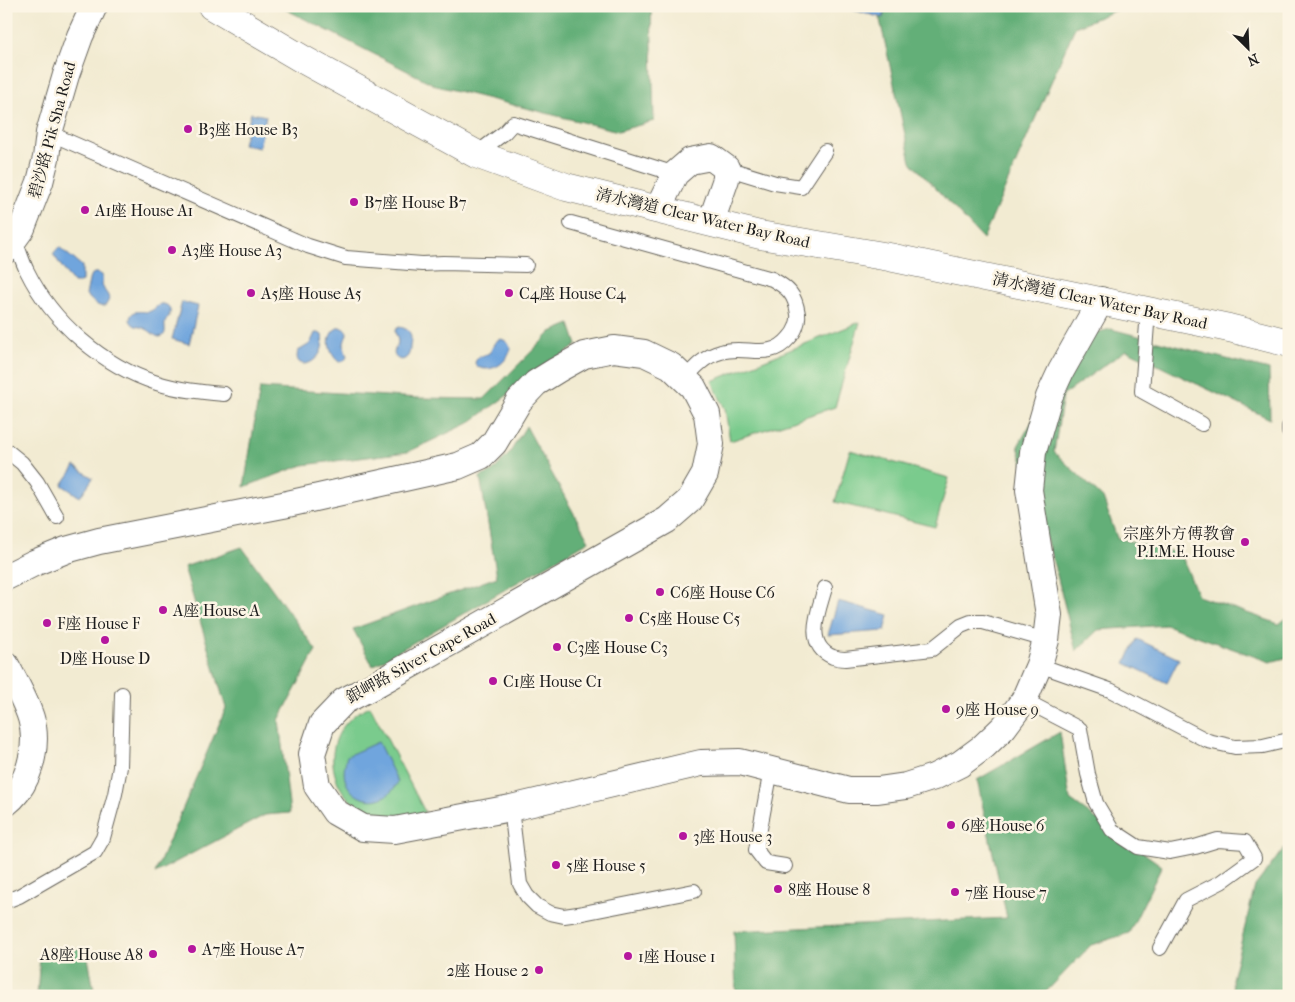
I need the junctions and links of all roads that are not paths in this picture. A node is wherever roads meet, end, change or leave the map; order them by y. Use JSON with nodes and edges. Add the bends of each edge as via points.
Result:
{"nodes":[{"id":1,"x":93,"y":6,"type":"edge"},
{"id":2,"x":212,"y":6,"type":"edge"},
{"id":3,"x":49,"y":133,"type":"junction"},
{"id":4,"x":826,"y":151,"type":"dead end"},
{"id":5,"x":476,"y":154,"type":"junction"},
{"id":6,"x":726,"y":168,"type":"junction"},
{"id":7,"x":675,"y":174,"type":"junction"},
{"id":8,"x":658,"y":209,"type":"junction"},
{"id":9,"x":711,"y":222,"type":"junction"},
{"id":10,"x":571,"y":223,"type":"dead end"},
{"id":11,"x":10,"y":245,"type":"edge"},
{"id":12,"x":526,"y":265,"type":"dead end"},
{"id":13,"x":1101,"y":300,"type":"junction"},
{"id":14,"x":1148,"y":311,"type":"junction"},
{"id":15,"x":1289,"y":342,"type":"edge"},
{"id":16,"x":685,"y":380,"type":"junction"},
{"id":17,"x":224,"y":394,"type":"dead end"},
{"id":18,"x":1202,"y":424,"type":"dead end"},
{"id":19,"x":1289,"y":427,"type":"edge"},
{"id":20,"x":1289,"y":432,"type":"edge"},
{"id":21,"x":6,"y":450,"type":"edge"},
{"id":22,"x":57,"y":517,"type":"dead end"},
{"id":23,"x":6,"y":577,"type":"edge"},
{"id":24,"x":824,"y":588,"type":"dead end"},
{"id":25,"x":1046,"y":640,"type":"junction"},
{"id":26,"x":6,"y":665,"type":"edge"},
{"id":27,"x":1040,"y":665,"type":"junction"},
{"id":28,"x":122,"y":694,"type":"dead end"},
{"id":29,"x":1024,"y":700,"type":"junction"},
{"id":30,"x":1289,"y":740,"type":"edge"},
{"id":31,"x":771,"y":770,"type":"junction"},
{"id":32,"x":6,"y":803,"type":"edge"},
{"id":33,"x":511,"y":808,"type":"junction"},
{"id":34,"x":785,"y":866,"type":"dead end"},
{"id":35,"x":694,"y":892,"type":"dead end"},
{"id":36,"x":6,"y":901,"type":"edge"},
{"id":37,"x":1160,"y":948,"type":"dead end"}],
"edges":[{"from":1,"to":3,"type":"street","name":"碧沙路 Pik Sha Road","via":[[66,75]]},
{"from":2,"to":5,"type":"main road","name":"清水灣道 Clear Water Bay Road"},
{"from":3,"to":11,"type":"street","name":"碧沙路 Pik Sha Road","via":[[40,182],[22,228]]},
{"from":3,"to":12,"type":"lane","via":[[308,246],[346,258],[422,264]]},
{"from":4,"to":6,"type":"lane","via":[[801,187],[775,183]]},
{"from":5,"to":7,"type":"lane","via":[[513,124]]},
{"from":5,"to":8,"type":"main road","name":"清水灣道 Clear Water Bay Road","via":[[566,187]]},
{"from":6,"to":7,"type":"street","via":[[711,157],[690,161]]},
{"from":6,"to":9,"type":"street","via":[[726,179]]},
{"from":7,"to":8,"type":"street"},
{"from":8,"to":9,"type":"main road","name":"清水灣道 Clear Water Bay Road"},
{"from":9,"to":13,"type":"main road","name":"清水灣道 Clear Water Bay Road","via":[[760,235],[890,257]]},
{"from":10,"to":16,"type":"lane","via":[[772,279],[786,287],[795,300],[798,316],[794,332],[784,345],[769,352],[721,352],[695,367]]},
{"from":11,"to":17,"type":"lane","via":[[46,301],[68,328],[94,351],[156,383]]},
{"from":13,"to":14,"type":"main road","name":"清水灣道 Clear Water Bay Road"},
{"from":13,"to":25,"type":"street","name":"銀岬路 Silver Cape Road","via":[[1049,397],[1033,452],[1029,490],[1049,615]]},
{"from":14,"to":15,"type":"main road","name":"清水灣道 Clear Water Bay Road"},
{"from":14,"to":18,"type":"lane","via":[[1142,390]]},
{"from":16,"to":23,"type":"street","name":"銀岬路 Silver Cape Road","via":[[671,366],[644,353],[614,349],[584,355],[536,383],[519,402],[488,450],[458,466],[99,541],[66,550]]},
{"from":16,"to":33,"type":"street","name":"銀岬路 Silver Cape Road","via":[[693,387],[706,414],[710,444],[705,474],[690,500],[667,520],[344,701],[322,724],[312,754],[317,786],[335,812],[362,828],[394,830]]},
{"from":19,"to":20,"type":"lane"},
{"from":21,"to":22,"type":"lane","via":[[37,482]]},
{"from":24,"to":25,"type":"lane","via":[[814,627],[815,639],[822,650],[833,657],[845,659],[932,649],[971,622],[983,622]]},
{"from":25,"to":27,"type":"street","name":"銀岬路 Silver Cape Road"},
{"from":26,"to":32,"type":"street","via":[[21,693],[34,737],[27,774]]},
{"from":27,"to":29,"type":"street","name":"銀岬路 Silver Cape Road"},
{"from":27,"to":30,"type":"lane","via":[[1110,690],[1208,741],[1235,747],[1263,746]]},
{"from":28,"to":36,"type":"lane","via":[[120,767],[103,838],[95,852]]},
{"from":29,"to":31,"type":"street","name":"銀岬路 Silver Cape Road","via":[[983,748],[934,777],[906,786],[849,790]]},
{"from":29,"to":37,"type":"lane","via":[[1080,729],[1096,803],[1112,830],[1138,847],[1170,852],[1218,840],[1245,842],[1254,858],[1221,882],[1186,900]]},
{"from":31,"to":33,"type":"street","name":"銀岬路 Silver Cape Road","via":[[740,762],[701,763]]},
{"from":31,"to":34,"type":"lane","via":[[756,850],[766,863]]},
{"from":33,"to":35,"type":"lane","via":[[520,884],[537,906],[550,913],[578,914]]}]}
